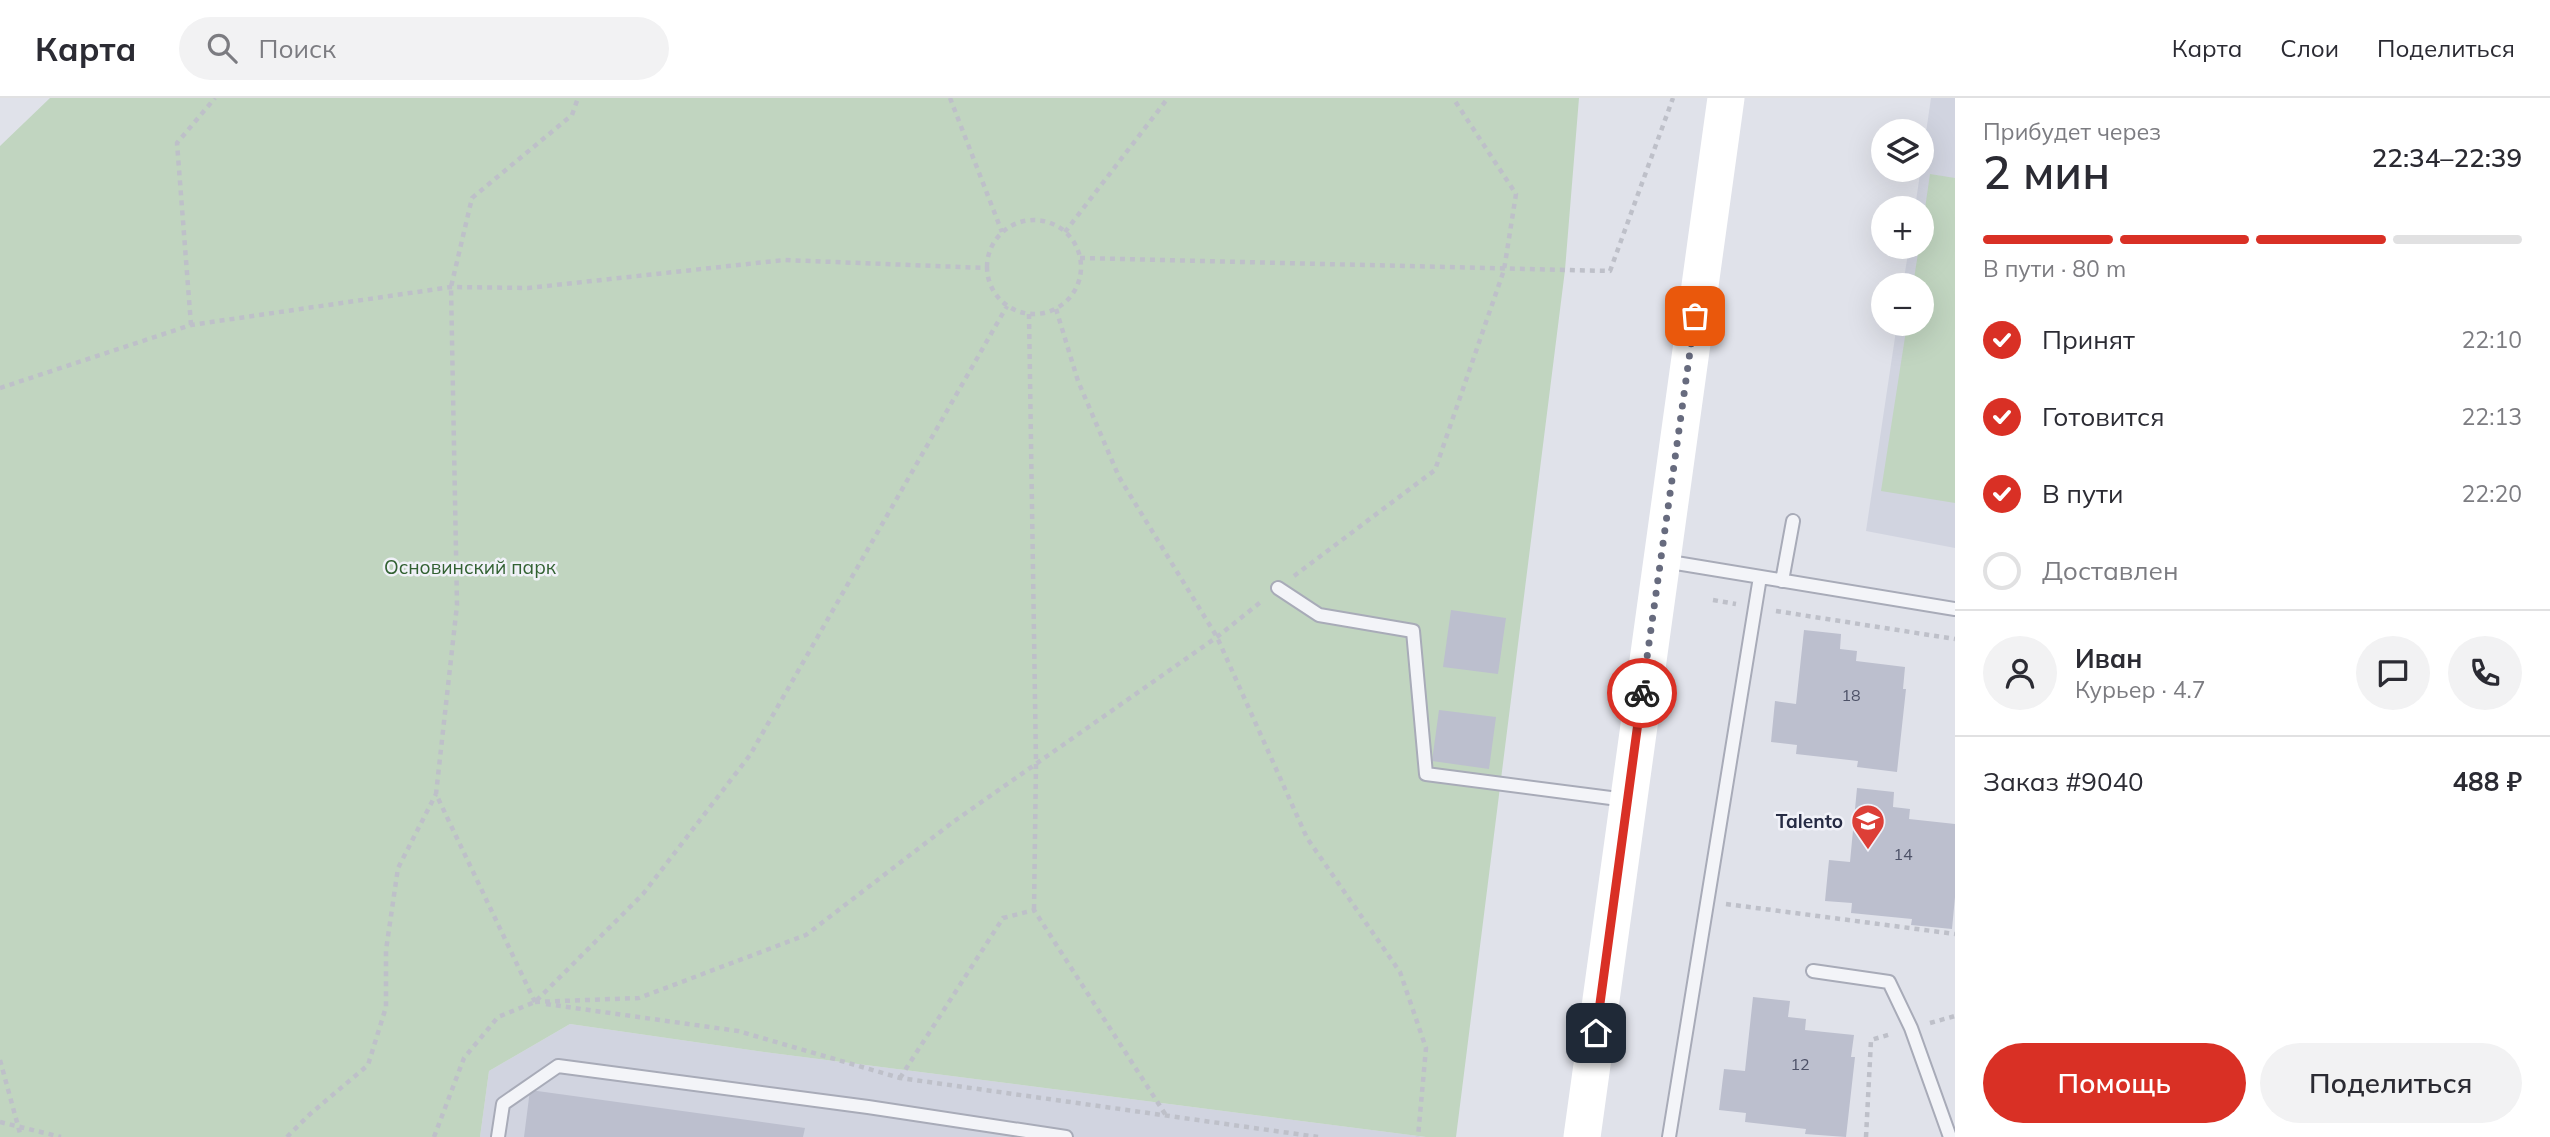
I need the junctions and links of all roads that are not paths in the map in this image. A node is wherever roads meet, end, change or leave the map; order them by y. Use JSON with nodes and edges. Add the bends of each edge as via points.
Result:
{"nodes":[{"id":1,"x":1726,"y":98,"type":"edge"},
{"id":2,"x":1793,"y":522,"type":"dead end"},
{"id":3,"x":1661,"y":561,"type":"junction"},
{"id":4,"x":1760,"y":577,"type":"junction"},
{"id":5,"x":1782,"y":581,"type":"junction"},
{"id":6,"x":1278,"y":588,"type":"road end"},
{"id":7,"x":1954,"y":611,"type":"edge"},
{"id":8,"x":1628,"y":800,"type":"junction"},
{"id":9,"x":1813,"y":971,"type":"dead end"},
{"id":10,"x":498,"y":1137,"type":"edge"},
{"id":11,"x":1066,"y":1137,"type":"edge"},
{"id":12,"x":1582,"y":1137,"type":"edge"},
{"id":13,"x":1669,"y":1137,"type":"edge"},
{"id":14,"x":1950,"y":1137,"type":"edge"}],
"edges":[{"from":1,"to":3,"type":"main road"},
{"from":2,"to":5,"type":"lane"},
{"from":3,"to":4,"type":"lane"},
{"from":3,"to":8,"type":"main road"},
{"from":4,"to":5,"type":"lane"},
{"from":4,"to":13,"type":"lane"},
{"from":5,"to":7,"type":"lane"},
{"from":6,"to":8,"type":"lane","via":[[1319,615],[1413,631],[1426,774]]},
{"from":8,"to":12,"type":"main road"},
{"from":9,"to":14,"type":"lane","via":[[1889,982],[1911,1028]]},
{"from":10,"to":11,"type":"lane","via":[[503,1104],[558,1066]]}]}
